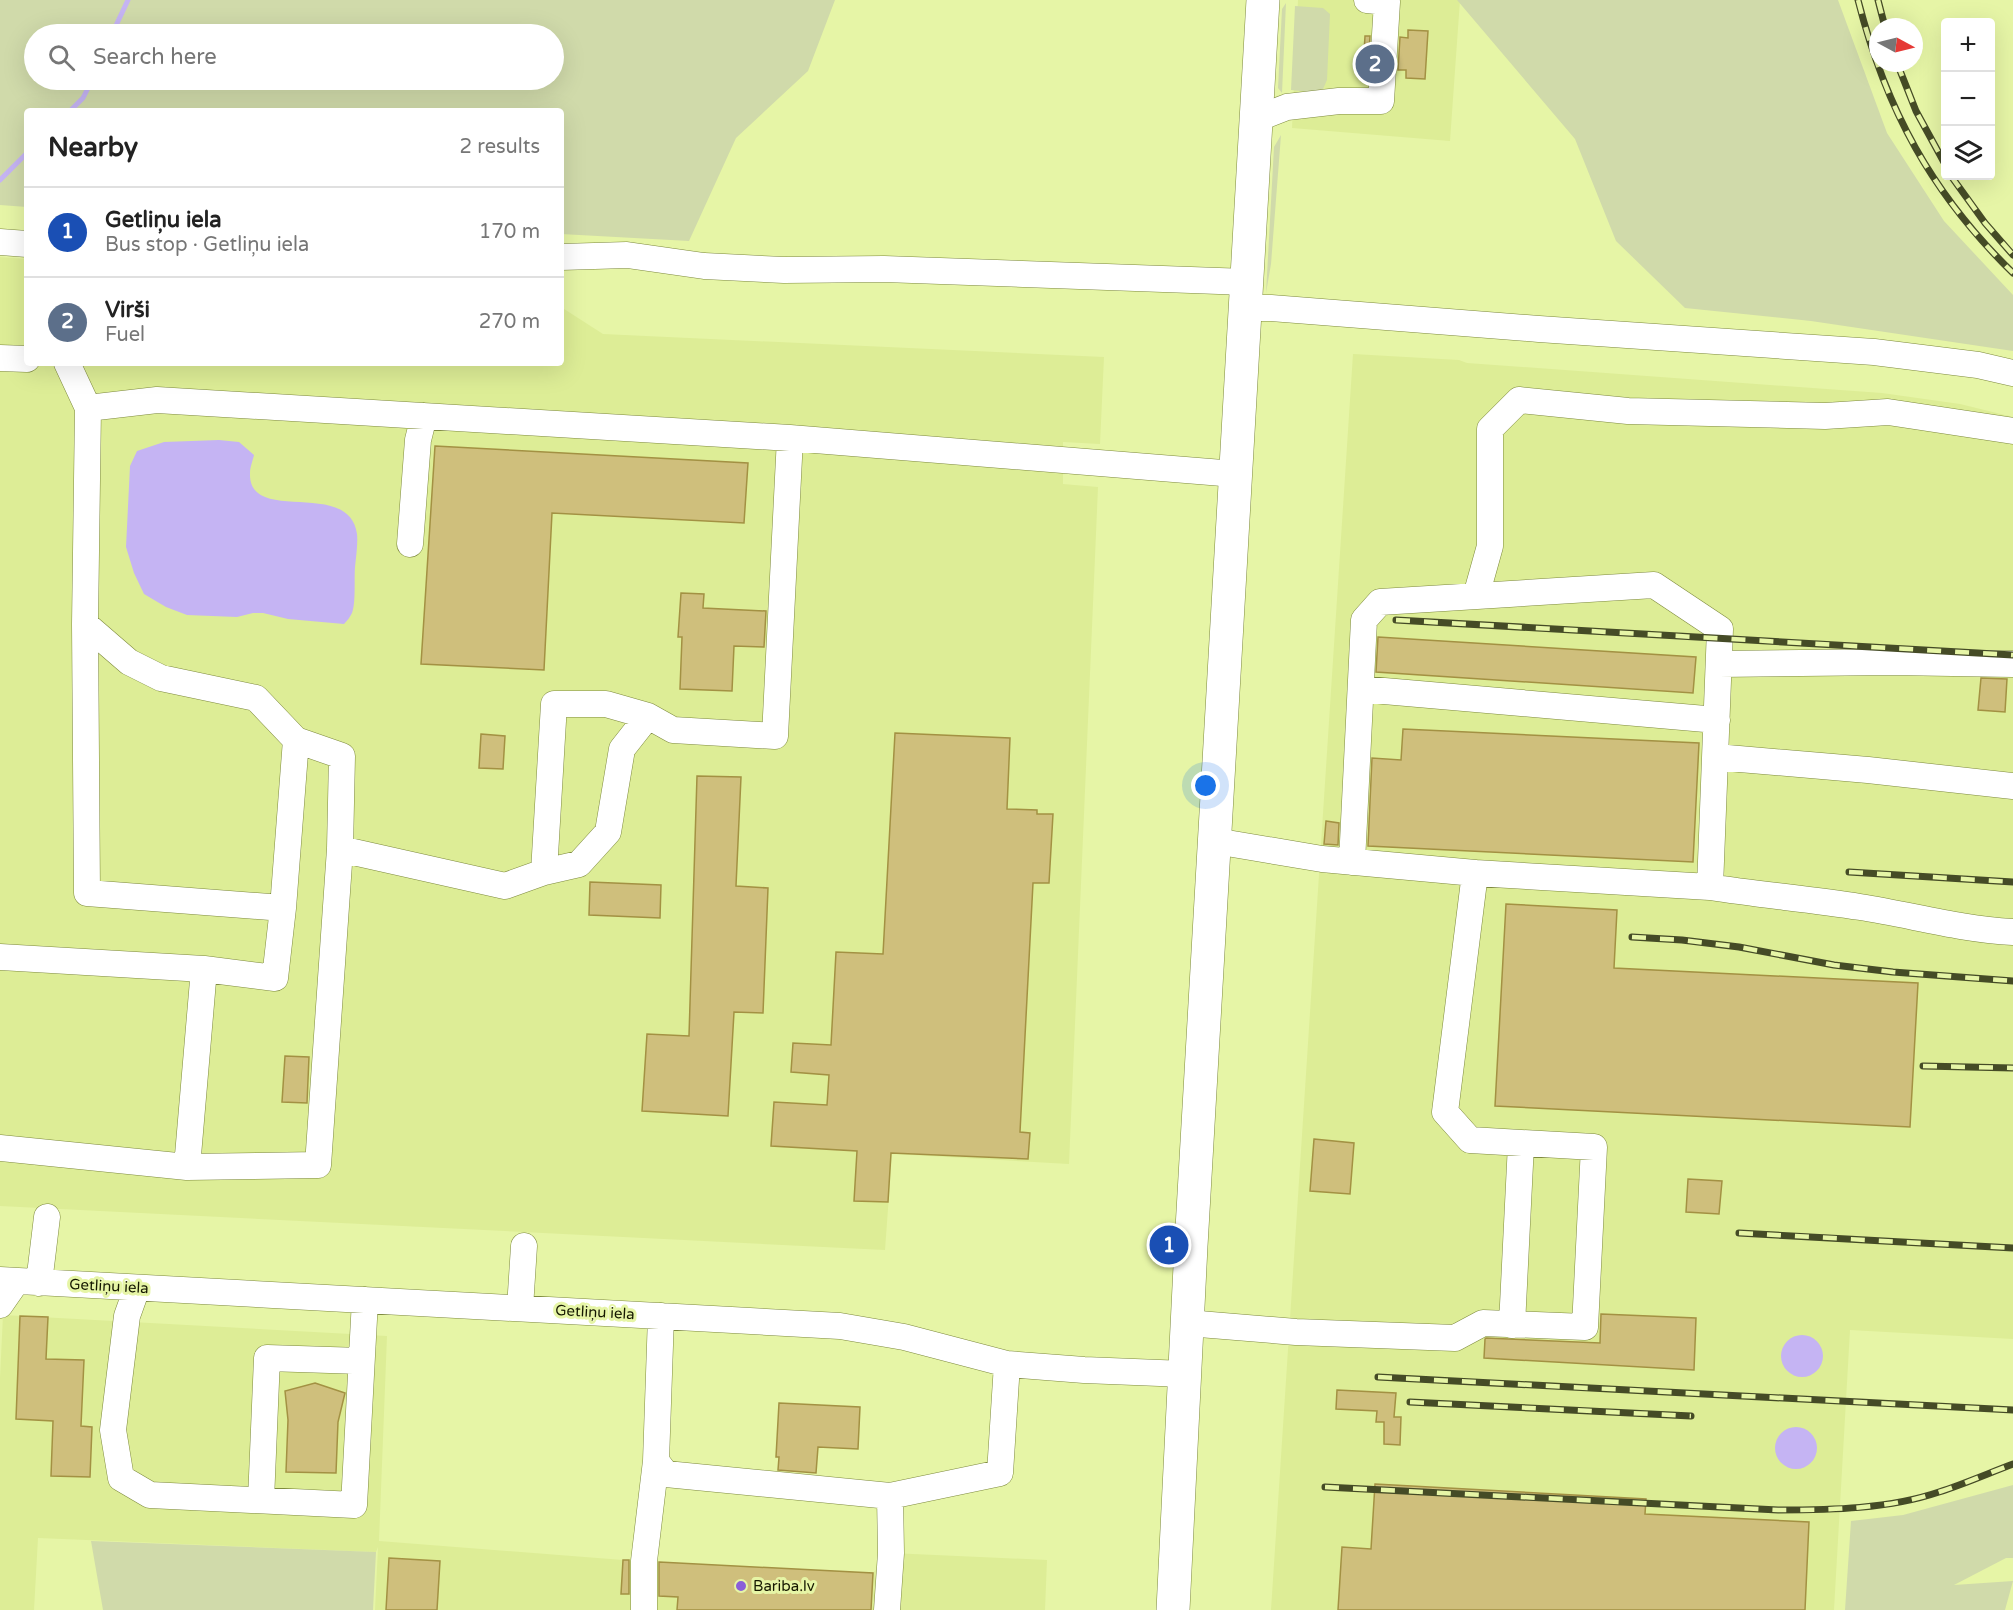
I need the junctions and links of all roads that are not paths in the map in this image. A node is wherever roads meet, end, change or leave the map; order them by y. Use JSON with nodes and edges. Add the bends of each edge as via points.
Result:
{"nodes":[{"id":1,"x":1263,"y":0,"type":"edge"},
{"id":2,"x":1367,"y":0,"type":"edge"},
{"id":3,"x":1256,"y":119,"type":"junction"},
{"id":4,"x":0,"y":242,"type":"edge"},
{"id":5,"x":24,"y":244,"type":"edge"},
{"id":6,"x":564,"y":257,"type":"edge"},
{"id":7,"x":1246,"y":295,"type":"junction"},
{"id":8,"x":0,"y":358,"type":"edge"},
{"id":9,"x":24,"y":359,"type":"edge"},
{"id":10,"x":67,"y":366,"type":"edge"},
{"id":11,"x":2013,"y":373,"type":"edge"},
{"id":12,"x":88,"y":408,"type":"junction"},
{"id":13,"x":424,"y":416,"type":"junction"},
{"id":14,"x":2013,"y":431,"type":"edge"},
{"id":15,"x":790,"y":438,"type":"junction"},
{"id":16,"x":1234,"y":474,"type":"junction"},
{"id":17,"x":410,"y":544,"type":"dead end"},
{"id":18,"x":1476,"y":596,"type":"junction"},
{"id":19,"x":86,"y":624,"type":"junction"},
{"id":20,"x":1719,"y":664,"type":"junction"},
{"id":21,"x":2013,"y":664,"type":"edge"},
{"id":22,"x":1361,"y":689,"type":"junction"},
{"id":23,"x":648,"y":716,"type":"junction"},
{"id":24,"x":1717,"y":720,"type":"junction"},
{"id":25,"x":296,"y":740,"type":"junction"},
{"id":26,"x":1716,"y":758,"type":"junction"},
{"id":27,"x":2013,"y":786,"type":"edge"},
{"id":28,"x":1215,"y":841,"type":"junction"},
{"id":29,"x":340,"y":849,"type":"junction"},
{"id":30,"x":1352,"y":862,"type":"junction"},
{"id":31,"x":544,"y":872,"type":"junction"},
{"id":32,"x":1475,"y":873,"type":"junction"},
{"id":33,"x":1710,"y":887,"type":"junction"},
{"id":34,"x":283,"y":908,"type":"junction"},
{"id":35,"x":2013,"y":932,"type":"edge"},
{"id":36,"x":0,"y":957,"type":"edge"},
{"id":37,"x":204,"y":969,"type":"junction"},
{"id":38,"x":1521,"y":1144,"type":"junction"},
{"id":39,"x":0,"y":1148,"type":"edge"},
{"id":40,"x":187,"y":1167,"type":"junction"},
{"id":41,"x":47,"y":1217,"type":"dead end"},
{"id":42,"x":524,"y":1246,"type":"dead end"},
{"id":43,"x":18,"y":1282,"type":"edge"},
{"id":44,"x":137,"y":1288,"type":"junction"},
{"id":45,"x":365,"y":1300,"type":"junction"},
{"id":46,"x":0,"y":1305,"type":"edge"},
{"id":47,"x":520,"y":1308,"type":"junction"},
{"id":48,"x":661,"y":1316,"type":"junction"},
{"id":49,"x":1187,"y":1323,"type":"junction"},
{"id":50,"x":1512,"y":1325,"type":"junction"},
{"id":51,"x":361,"y":1361,"type":"junction"},
{"id":52,"x":1007,"y":1364,"type":"junction"},
{"id":53,"x":1185,"y":1374,"type":"junction"},
{"id":54,"x":656,"y":1461,"type":"junction"},
{"id":55,"x":890,"y":1496,"type":"junction"},
{"id":56,"x":261,"y":1500,"type":"junction"},
{"id":57,"x":644,"y":1610,"type":"edge"},
{"id":58,"x":887,"y":1610,"type":"edge"},
{"id":59,"x":1173,"y":1610,"type":"edge"}],
"edges":[{"from":1,"to":3,"type":"main road"},
{"from":2,"to":3,"type":"street","via":[[1387,2],[1381,101],[1287,107]]},
{"from":3,"to":7,"type":"main road"},
{"from":4,"to":5,"type":"street"},
{"from":6,"to":7,"type":"street","via":[[627,255],[704,266],[772,269],[884,268]]},
{"from":7,"to":11,"type":"street","via":[[1271,308],[1875,352]]},
{"from":7,"to":16,"type":"main road"},
{"from":8,"to":9,"type":"street"},
{"from":10,"to":12,"type":"street"},
{"from":12,"to":13,"type":"street","via":[[157,400]]},
{"from":12,"to":19,"type":"street"},
{"from":13,"to":15,"type":"street"},
{"from":13,"to":17,"type":"street","via":[[418,440]]},
{"from":14,"to":18,"type":"street","via":[[1888,412],[1825,416],[1628,411],[1519,400],[1490,429],[1490,546]]},
{"from":15,"to":16,"type":"street"},
{"from":15,"to":23,"type":"street","via":[[775,736],[673,730]]},
{"from":16,"to":28,"type":"main road"},
{"from":18,"to":20,"type":"street","via":[[1654,585],[1720,629]]},
{"from":18,"to":22,"type":"street","via":[[1380,602],[1365,620]]},
{"from":19,"to":25,"type":"street","via":[[129,662],[161,678],[256,698]]},
{"from":19,"to":34,"type":"street","via":[[87,892]]},
{"from":20,"to":21,"type":"street"},
{"from":20,"to":24,"type":"street"},
{"from":22,"to":24,"type":"street"},
{"from":22,"to":30,"type":"street"},
{"from":23,"to":31,"type":"street","via":[[622,749],[608,831],[579,864]]},
{"from":23,"to":31,"type":"street","via":[[606,704],[554,704]]},
{"from":24,"to":26,"type":"street"},
{"from":25,"to":29,"type":"street","via":[[342,756]]},
{"from":25,"to":34,"type":"street"},
{"from":26,"to":27,"type":"street"},
{"from":26,"to":33,"type":"street"},
{"from":28,"to":30,"type":"street"},
{"from":28,"to":49,"type":"main road"},
{"from":29,"to":31,"type":"street","via":[[505,886]]},
{"from":29,"to":40,"type":"street","via":[[318,1165]]},
{"from":30,"to":32,"type":"street"},
{"from":32,"to":33,"type":"street"},
{"from":32,"to":38,"type":"street","via":[[1445,1112],[1470,1140]]},
{"from":33,"to":35,"type":"street","via":[[1860,907],[1977,930]]},
{"from":34,"to":37,"type":"street","via":[[275,978]]},
{"from":36,"to":37,"type":"street"},
{"from":37,"to":40,"type":"street"},
{"from":38,"to":50,"type":"street"},
{"from":38,"to":50,"type":"street","via":[[1594,1147],[1586,1316],[1585,1327]]},
{"from":39,"to":40,"type":"street"},
{"from":41,"to":43,"type":"street"},
{"from":42,"to":47,"type":"street"},
{"from":43,"to":44,"type":"street","name":"Getliņu iela"},
{"from":43,"to":46,"type":"street"},
{"from":44,"to":45,"type":"street","name":"Getliņu iela"},
{"from":44,"to":56,"type":"street","via":[[127,1316],[113,1430],[121,1478],[150,1495]]},
{"from":45,"to":47,"type":"street","name":"Getliņu iela"},
{"from":45,"to":51,"type":"street"},
{"from":47,"to":48,"type":"street","name":"Getliņu iela"},
{"from":48,"to":52,"type":"street","name":"Getliņu iela","via":[[840,1326],[904,1337]]},
{"from":48,"to":54,"type":"street"},
{"from":49,"to":50,"type":"street","via":[[1455,1338],[1483,1323]]},
{"from":49,"to":53,"type":"main road"},
{"from":51,"to":56,"type":"street","via":[[267,1358]]},
{"from":51,"to":56,"type":"street","via":[[354,1505]]},
{"from":52,"to":53,"type":"street","name":"Getliņu iela"},
{"from":52,"to":55,"type":"street","via":[[1000,1473]]},
{"from":53,"to":59,"type":"main road"},
{"from":54,"to":55,"type":"street","via":[[666,1473]]},
{"from":54,"to":57,"type":"street","via":[[644,1561]]},
{"from":55,"to":58,"type":"street"}]}
